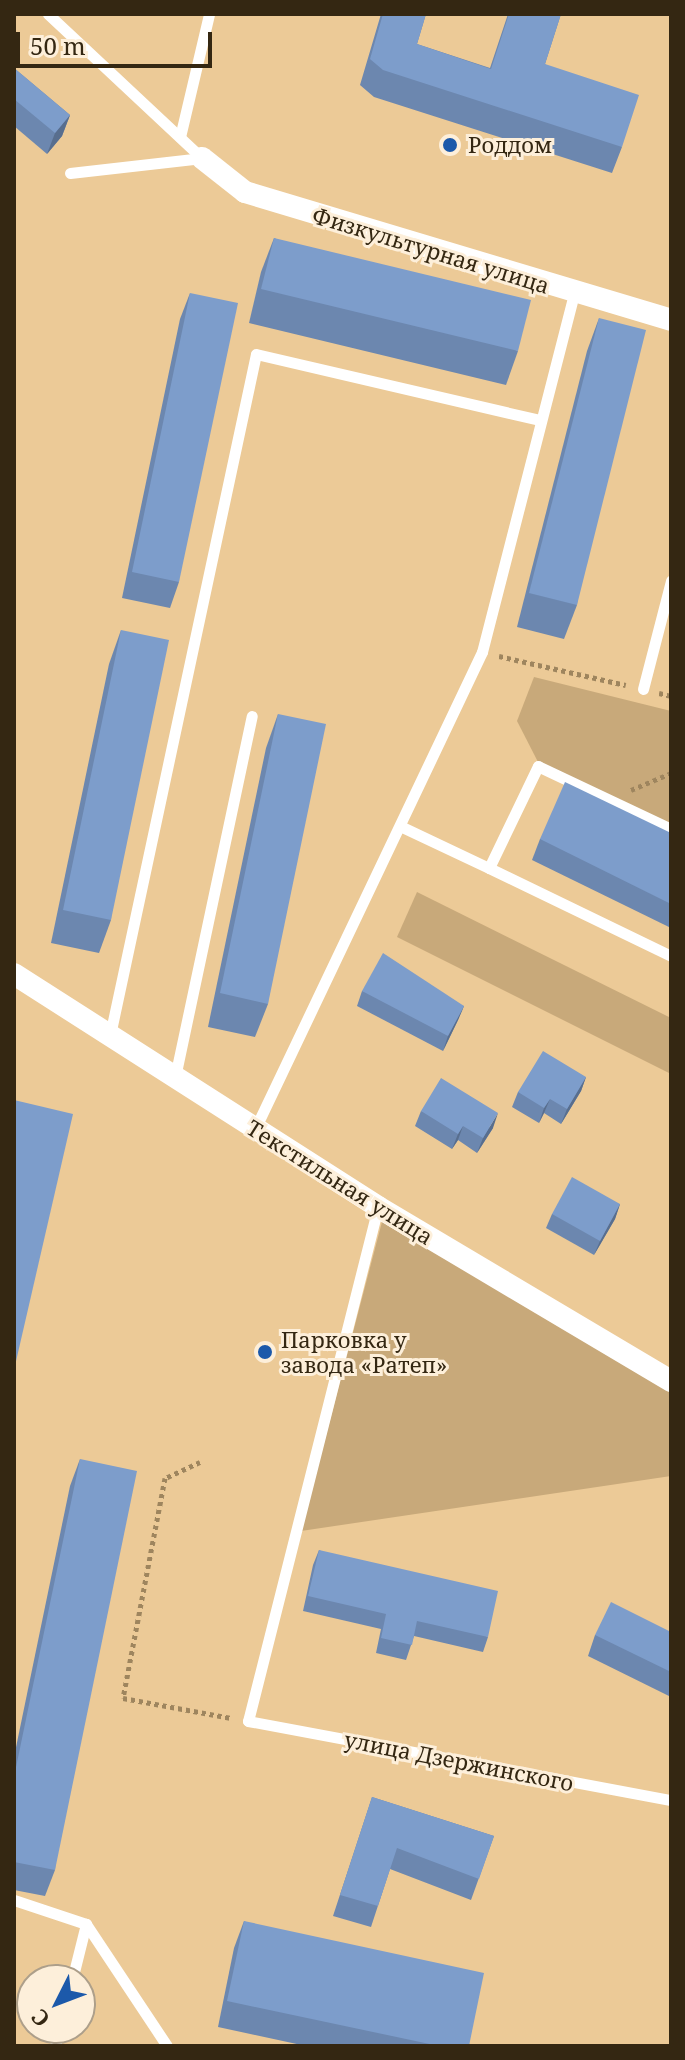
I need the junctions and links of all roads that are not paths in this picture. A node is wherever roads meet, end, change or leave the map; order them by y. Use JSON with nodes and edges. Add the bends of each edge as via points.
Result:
{"nodes":[{"id":1,"x":48,"y":14,"type":"edge"},
{"id":2,"x":209,"y":14,"type":"edge"},
{"id":3,"x":180,"y":137,"type":"junction"},
{"id":4,"x":202,"y":158,"type":"junction"},
{"id":5,"x":70,"y":173,"type":"dead end"},
{"id":6,"x":574,"y":294,"type":"junction"},
{"id":7,"x":671,"y":320,"type":"edge"},
{"id":8,"x":540,"y":420,"type":"junction"},
{"id":9,"x":671,"y":581,"type":"edge"},
{"id":10,"x":643,"y":689,"type":"road end"},
{"id":11,"x":252,"y":716,"type":"dead end"},
{"id":12,"x":400,"y":826,"type":"junction"},
{"id":13,"x":671,"y":829,"type":"edge"},
{"id":14,"x":489,"y":868,"type":"junction"},
{"id":15,"x":671,"y":956,"type":"edge"},
{"id":16,"x":14,"y":974,"type":"edge"},
{"id":17,"x":110,"y":1035,"type":"junction"},
{"id":18,"x":175,"y":1078,"type":"junction"},
{"id":19,"x":255,"y":1129,"type":"junction"},
{"id":20,"x":378,"y":1207,"type":"junction"},
{"id":21,"x":671,"y":1381,"type":"edge"},
{"id":22,"x":671,"y":1800,"type":"edge"},
{"id":23,"x":14,"y":1900,"type":"edge"},
{"id":24,"x":86,"y":1924,"type":"junction"},
{"id":25,"x":76,"y":1964,"type":"edge"},
{"id":26,"x":167,"y":2046,"type":"edge"}],
"edges":[{"from":1,"to":3,"type":"lane"},
{"from":2,"to":3,"type":"lane"},
{"from":3,"to":4,"type":"lane"},
{"from":4,"to":5,"type":"lane"},
{"from":4,"to":6,"type":"street","name":"Физкультурная улица","via":[[245,192]]},
{"from":6,"to":7,"type":"street","name":"Физкультурная улица"},
{"from":6,"to":8,"type":"lane"},
{"from":8,"to":12,"type":"lane","via":[[482,652]]},
{"from":8,"to":17,"type":"lane","via":[[256,354]]},
{"from":9,"to":10,"type":"lane"},
{"from":11,"to":18,"type":"lane"},
{"from":12,"to":14,"type":"lane"},
{"from":12,"to":19,"type":"lane"},
{"from":13,"to":14,"type":"lane","via":[[538,766]]},
{"from":14,"to":15,"type":"lane"},
{"from":16,"to":17,"type":"street","name":"Текстильная улица"},
{"from":17,"to":18,"type":"street","name":"Текстильная улица"},
{"from":18,"to":19,"type":"street","name":"Текстильная улица"},
{"from":19,"to":20,"type":"street","name":"Текстильная улица"},
{"from":20,"to":21,"type":"street","name":"Текстильная улица"},
{"from":20,"to":22,"type":"lane","name":"улица Дзержинского","via":[[248,1721]]},
{"from":23,"to":24,"type":"lane"},
{"from":24,"to":25,"type":"lane"},
{"from":24,"to":26,"type":"lane"}]}
